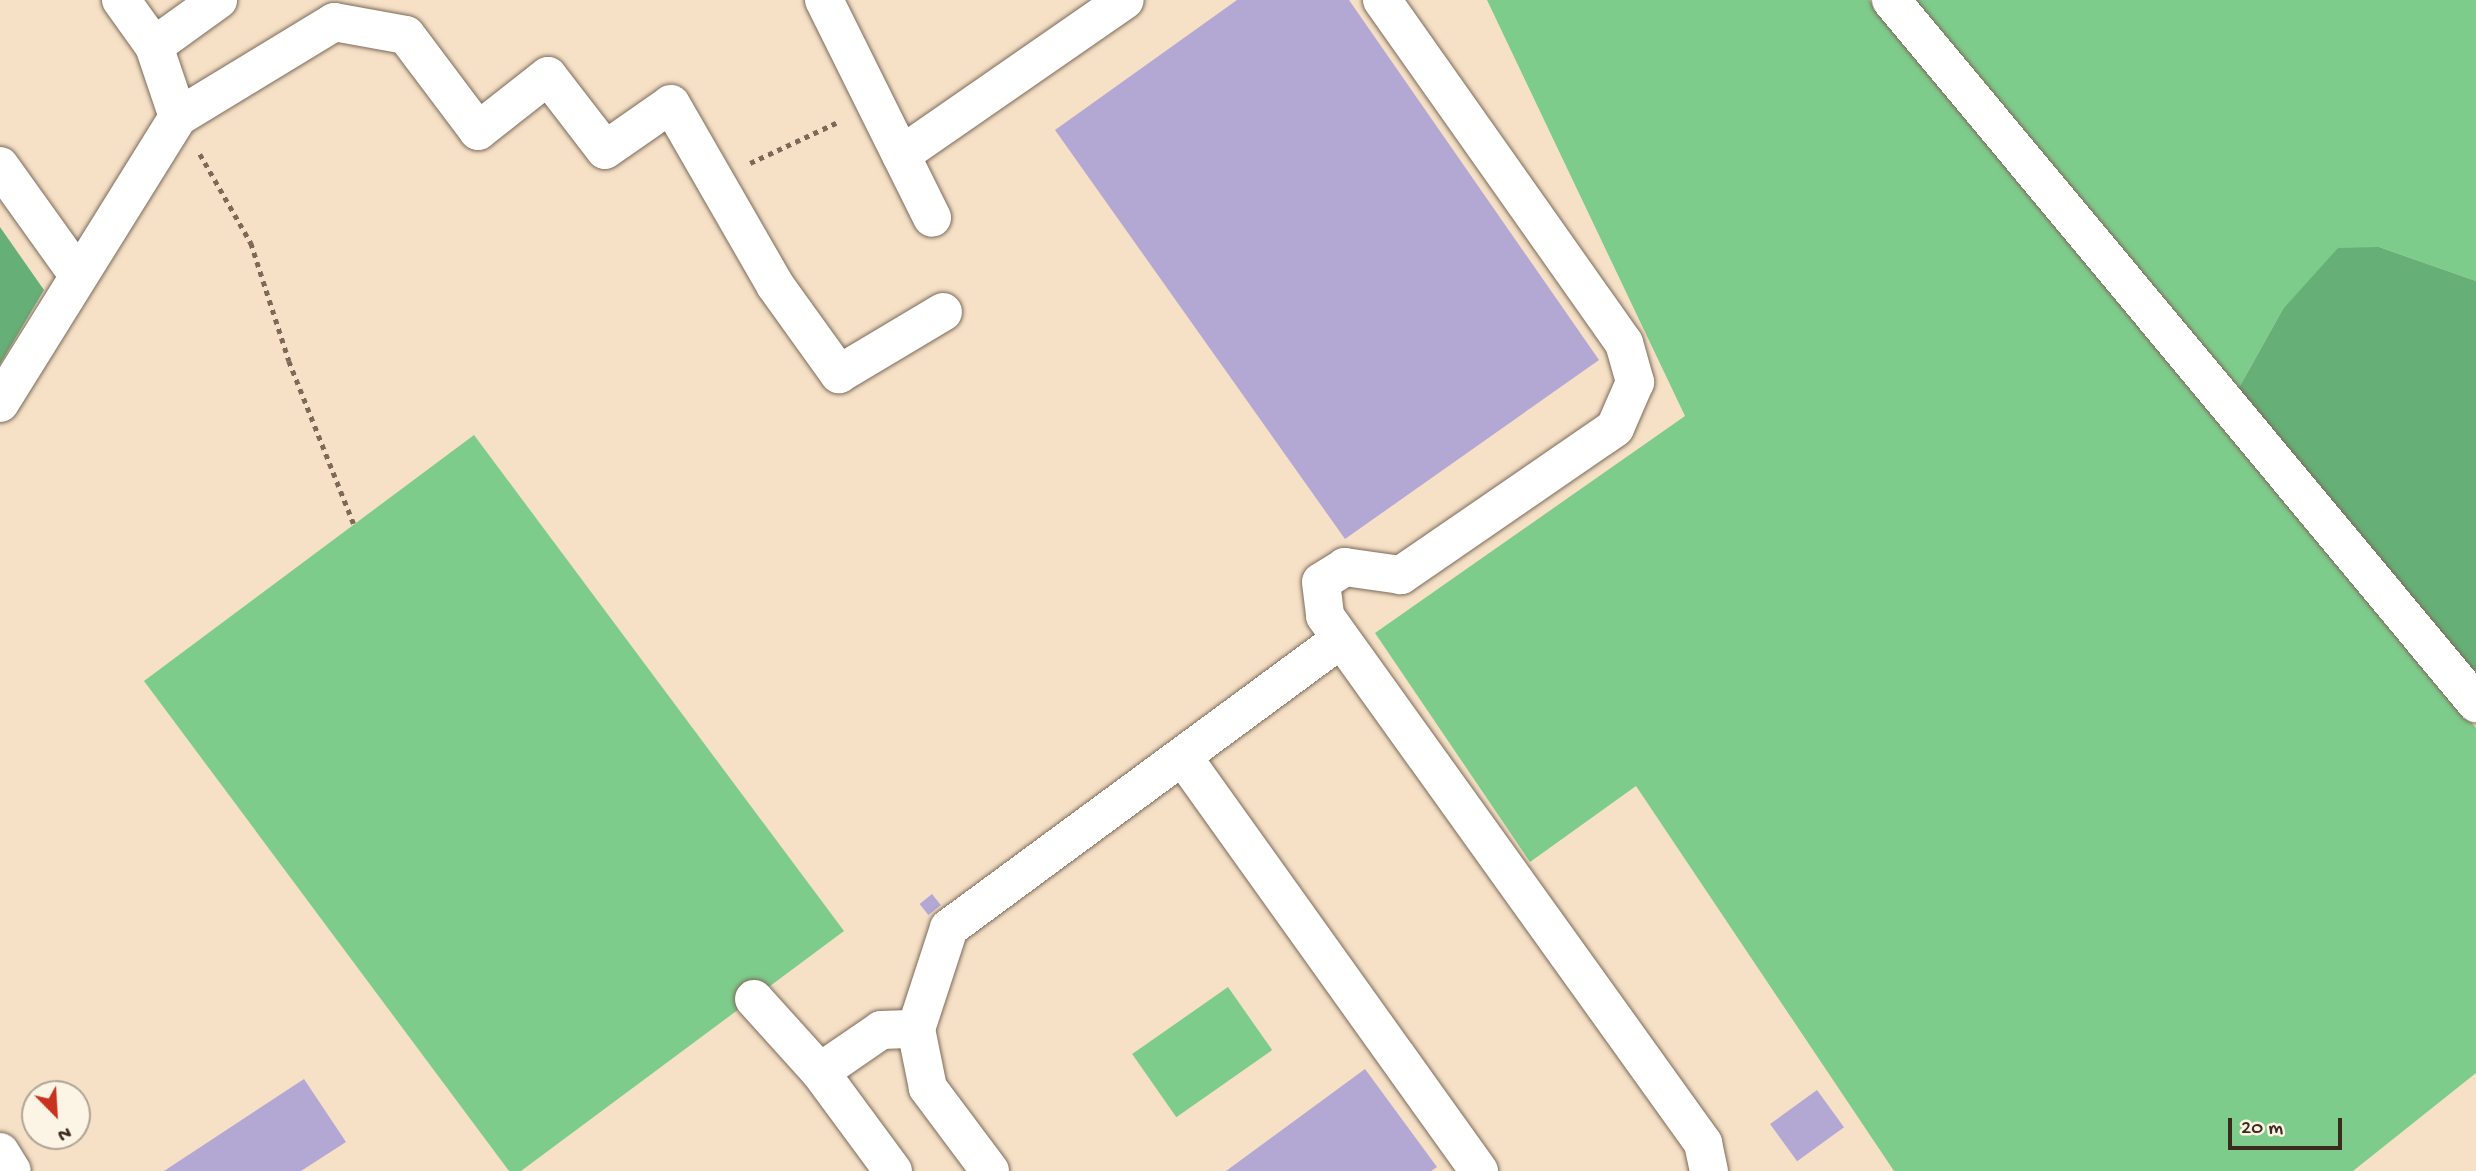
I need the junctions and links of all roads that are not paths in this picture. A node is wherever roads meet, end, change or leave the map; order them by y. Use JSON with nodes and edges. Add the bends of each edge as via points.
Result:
{"nodes":[{"id":1,"x":121,"y":0,"type":"edge"},
{"id":2,"x":218,"y":0,"type":"edge"},
{"id":3,"x":824,"y":0,"type":"edge"},
{"id":4,"x":1125,"y":0,"type":"edge"},
{"id":5,"x":1382,"y":0,"type":"edge"},
{"id":6,"x":1891,"y":0,"type":"edge"},
{"id":7,"x":154,"y":46,"type":"junction"},
{"id":8,"x":178,"y":117,"type":"junction"},
{"id":9,"x":901,"y":155,"type":"junction"},
{"id":10,"x":0,"y":166,"type":"edge"},
{"id":11,"x":932,"y":218,"type":"dead end"},
{"id":12,"x":78,"y":275,"type":"junction"},
{"id":13,"x":943,"y":312,"type":"dead end"},
{"id":14,"x":0,"y":403,"type":"edge"},
{"id":15,"x":1341,"y":639,"type":"junction"},
{"id":16,"x":2476,"y":703,"type":"edge"},
{"id":17,"x":1183,"y":757,"type":"junction"},
{"id":18,"x":754,"y":999,"type":"dead end"},
{"id":19,"x":916,"y":1029,"type":"junction"},
{"id":20,"x":820,"y":1072,"type":"junction"},
{"id":21,"x":0,"y":1152,"type":"edge"},
{"id":22,"x":12,"y":1171,"type":"edge"},
{"id":23,"x":893,"y":1171,"type":"edge"},
{"id":24,"x":990,"y":1171,"type":"edge"},
{"id":25,"x":1479,"y":1171,"type":"edge"},
{"id":26,"x":1709,"y":1171,"type":"edge"}],
"edges":[{"from":1,"to":7,"type":"lane"},
{"from":2,"to":7,"type":"lane"},
{"from":3,"to":9,"type":"lane"},
{"from":4,"to":9,"type":"lane"},
{"from":5,"to":15,"type":"lane","via":[[1624,343],[1635,382],[1615,428],[1401,575],[1345,568],[1321,582],[1325,616]]},
{"from":6,"to":16,"type":"lane"},
{"from":7,"to":8,"type":"lane"},
{"from":8,"to":12,"type":"lane"},
{"from":8,"to":13,"type":"lane","via":[[334,22],[405,35],[478,131],[548,76],[605,150],[671,104],[775,285],[839,374]]},
{"from":9,"to":11,"type":"lane"},
{"from":10,"to":12,"type":"lane"},
{"from":12,"to":14,"type":"lane"},
{"from":15,"to":17,"type":"lane"},
{"from":15,"to":26,"type":"lane","via":[[1703,1143]]},
{"from":17,"to":19,"type":"lane","via":[[949,928]]},
{"from":17,"to":25,"type":"lane"},
{"from":18,"to":20,"type":"lane"},
{"from":19,"to":20,"type":"lane","via":[[881,1030]]},
{"from":19,"to":24,"type":"lane","via":[[928,1088]]},
{"from":20,"to":23,"type":"lane"},
{"from":21,"to":22,"type":"lane"}]}
